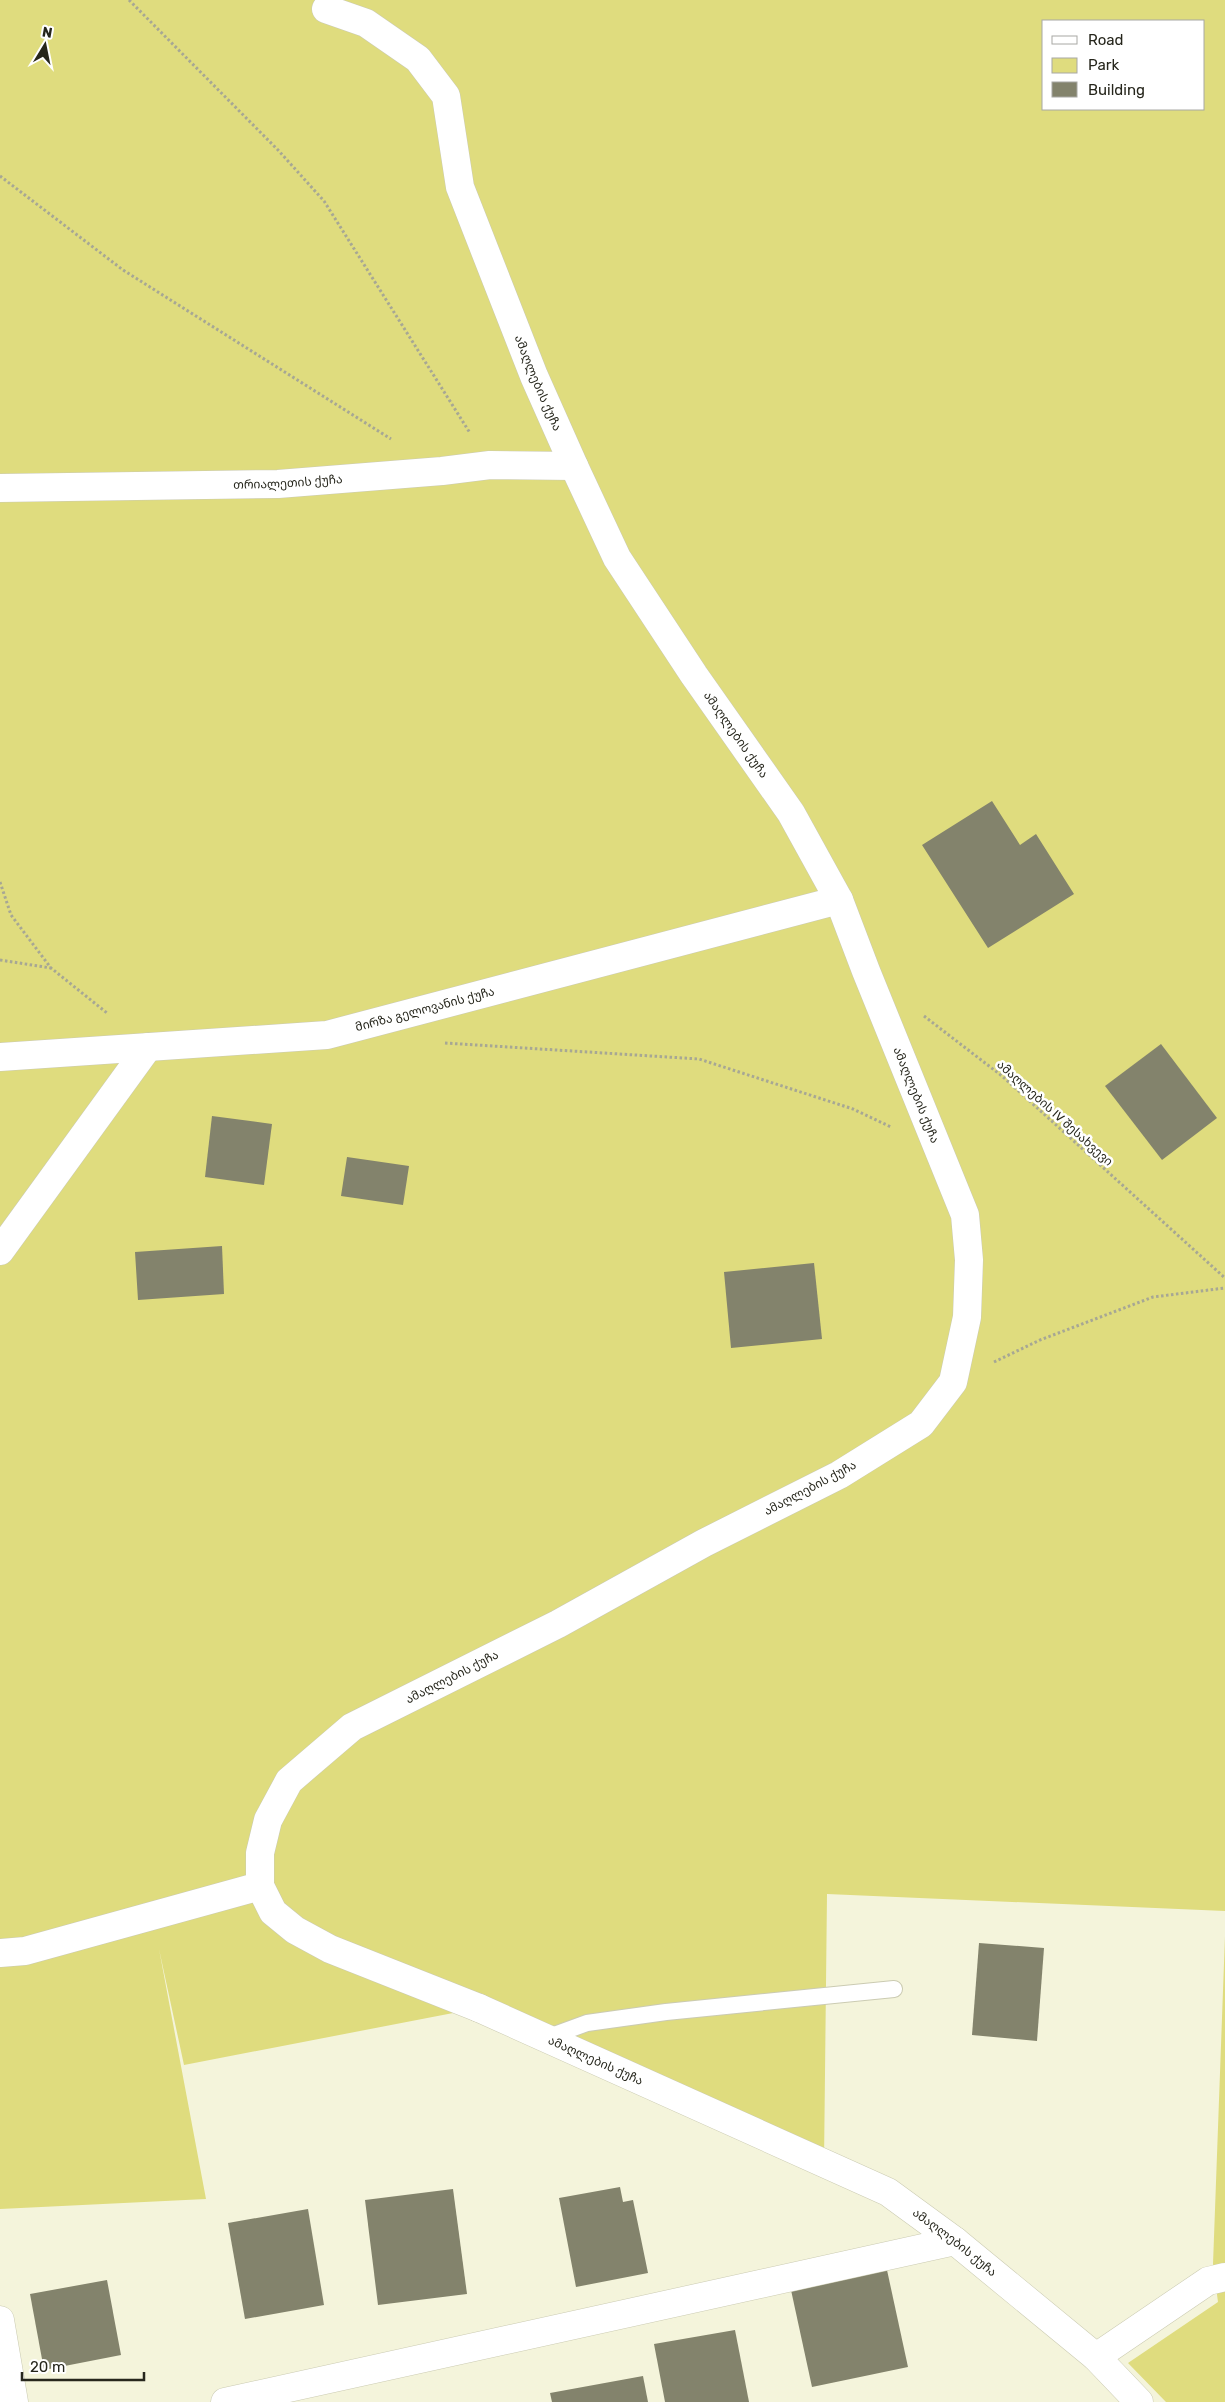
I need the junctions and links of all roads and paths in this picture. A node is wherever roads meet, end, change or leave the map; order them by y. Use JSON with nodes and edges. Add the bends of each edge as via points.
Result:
{"nodes":[{"id":1,"x":129,"y":0,"type":"edge"},
{"id":2,"x":326,"y":9,"type":"dead end"},
{"id":3,"x":0,"y":176,"type":"edge"},
{"id":4,"x":392,"y":440,"type":"dead end"},
{"id":5,"x":490,"y":465,"type":"junction"},
{"id":6,"x":574,"y":466,"type":"junction"},
{"id":7,"x":0,"y":488,"type":"edge"},
{"id":8,"x":0,"y":882,"type":"edge"},
{"id":9,"x":840,"y":900,"type":"junction"},
{"id":10,"x":0,"y":960,"type":"edge"},
{"id":11,"x":51,"y":968,"type":"junction"},
{"id":12,"x":919,"y":1012,"type":"dead end"},
{"id":13,"x":442,"y":1043,"type":"dead end"},
{"id":14,"x":148,"y":1047,"type":"junction"},
{"id":15,"x":0,"y":1057,"type":"edge"},
{"id":16,"x":938,"y":1150,"type":"junction"},
{"id":17,"x":0,"y":1250,"type":"edge"},
{"id":18,"x":1225,"y":1278,"type":"edge"},
{"id":19,"x":1225,"y":1288,"type":"edge"},
{"id":20,"x":953,"y":1382,"type":"junction"},
{"id":21,"x":260,"y":1886,"type":"junction"},
{"id":22,"x":0,"y":1953,"type":"edge"},
{"id":23,"x":894,"y":1989,"type":"dead end"},
{"id":24,"x":546,"y":2038,"type":"junction"},
{"id":25,"x":955,"y":2241,"type":"junction"},
{"id":26,"x":1225,"y":2277,"type":"edge"},
{"id":27,"x":0,"y":2320,"type":"edge"},
{"id":28,"x":1096,"y":2357,"type":"junction"},
{"id":29,"x":14,"y":2402,"type":"edge"},
{"id":30,"x":225,"y":2402,"type":"edge"},
{"id":31,"x":1139,"y":2402,"type":"edge"}],
"edges":[{"from":1,"to":5,"type":"path","via":[[278,150],[324,202]]},
{"from":2,"to":6,"type":"street","name":"ამაღლების ქუჩა","via":[[366,22],[418,59],[446,96],[460,187],[534,376]]},
{"from":3,"to":4,"type":"path","via":[[123,270]]},
{"from":5,"to":6,"type":"street","name":"თრიალეთის ქუჩა"},
{"from":5,"to":7,"type":"street","name":"თრიალეთის ქუჩა","via":[[442,472],[278,484]]},
{"from":6,"to":9,"type":"street","name":"ამაღლების ქუჩა","via":[[618,558],[694,675],[792,814]]},
{"from":8,"to":11,"type":"path","via":[[11,915]]},
{"from":9,"to":14,"type":"street","name":"მირზა გელოვანის ქუჩა","via":[[327,1036]]},
{"from":9,"to":16,"type":"street","name":"ამაღლების ქუჩა"},
{"from":10,"to":11,"type":"path"},
{"from":11,"to":14,"type":"path"},
{"from":12,"to":18,"type":"path","name":"ამაღლების IV შესახვევი","via":[[1002,1076]]},
{"from":13,"to":16,"type":"path","via":[[699,1059],[852,1109]]},
{"from":14,"to":15,"type":"street","name":"მირზა გელოვანის ქუჩა"},
{"from":14,"to":17,"type":"street"},
{"from":16,"to":20,"type":"street","name":"ამაღლების ქუჩა","via":[[965,1215],[969,1260],[967,1317]]},
{"from":19,"to":20,"type":"path","via":[[1153,1297],[1040,1340]]},
{"from":20,"to":21,"type":"street","name":"ამაღლების ქუჩა","via":[[921,1424],[839,1475],[704,1543],[558,1624],[352,1727],[289,1781],[268,1820],[260,1853]]},
{"from":21,"to":22,"type":"street","via":[[25,1951]]},
{"from":21,"to":24,"type":"street","name":"ამაღლების ქუჩა","via":[[273,1912],[295,1930],[330,1948]]},
{"from":23,"to":24,"type":"lane","via":[[666,2012],[595,2022]]},
{"from":24,"to":25,"type":"street","name":"ამაღლების ქუჩა","via":[[888,2192]]},
{"from":25,"to":28,"type":"street","name":"ამაღლების ქუჩა"},
{"from":25,"to":30,"type":"street"},
{"from":26,"to":28,"type":"street","via":[[1208,2280]]},
{"from":27,"to":29,"type":"street"},
{"from":28,"to":31,"type":"street","name":"ამაღლების ქუჩა"}]}
